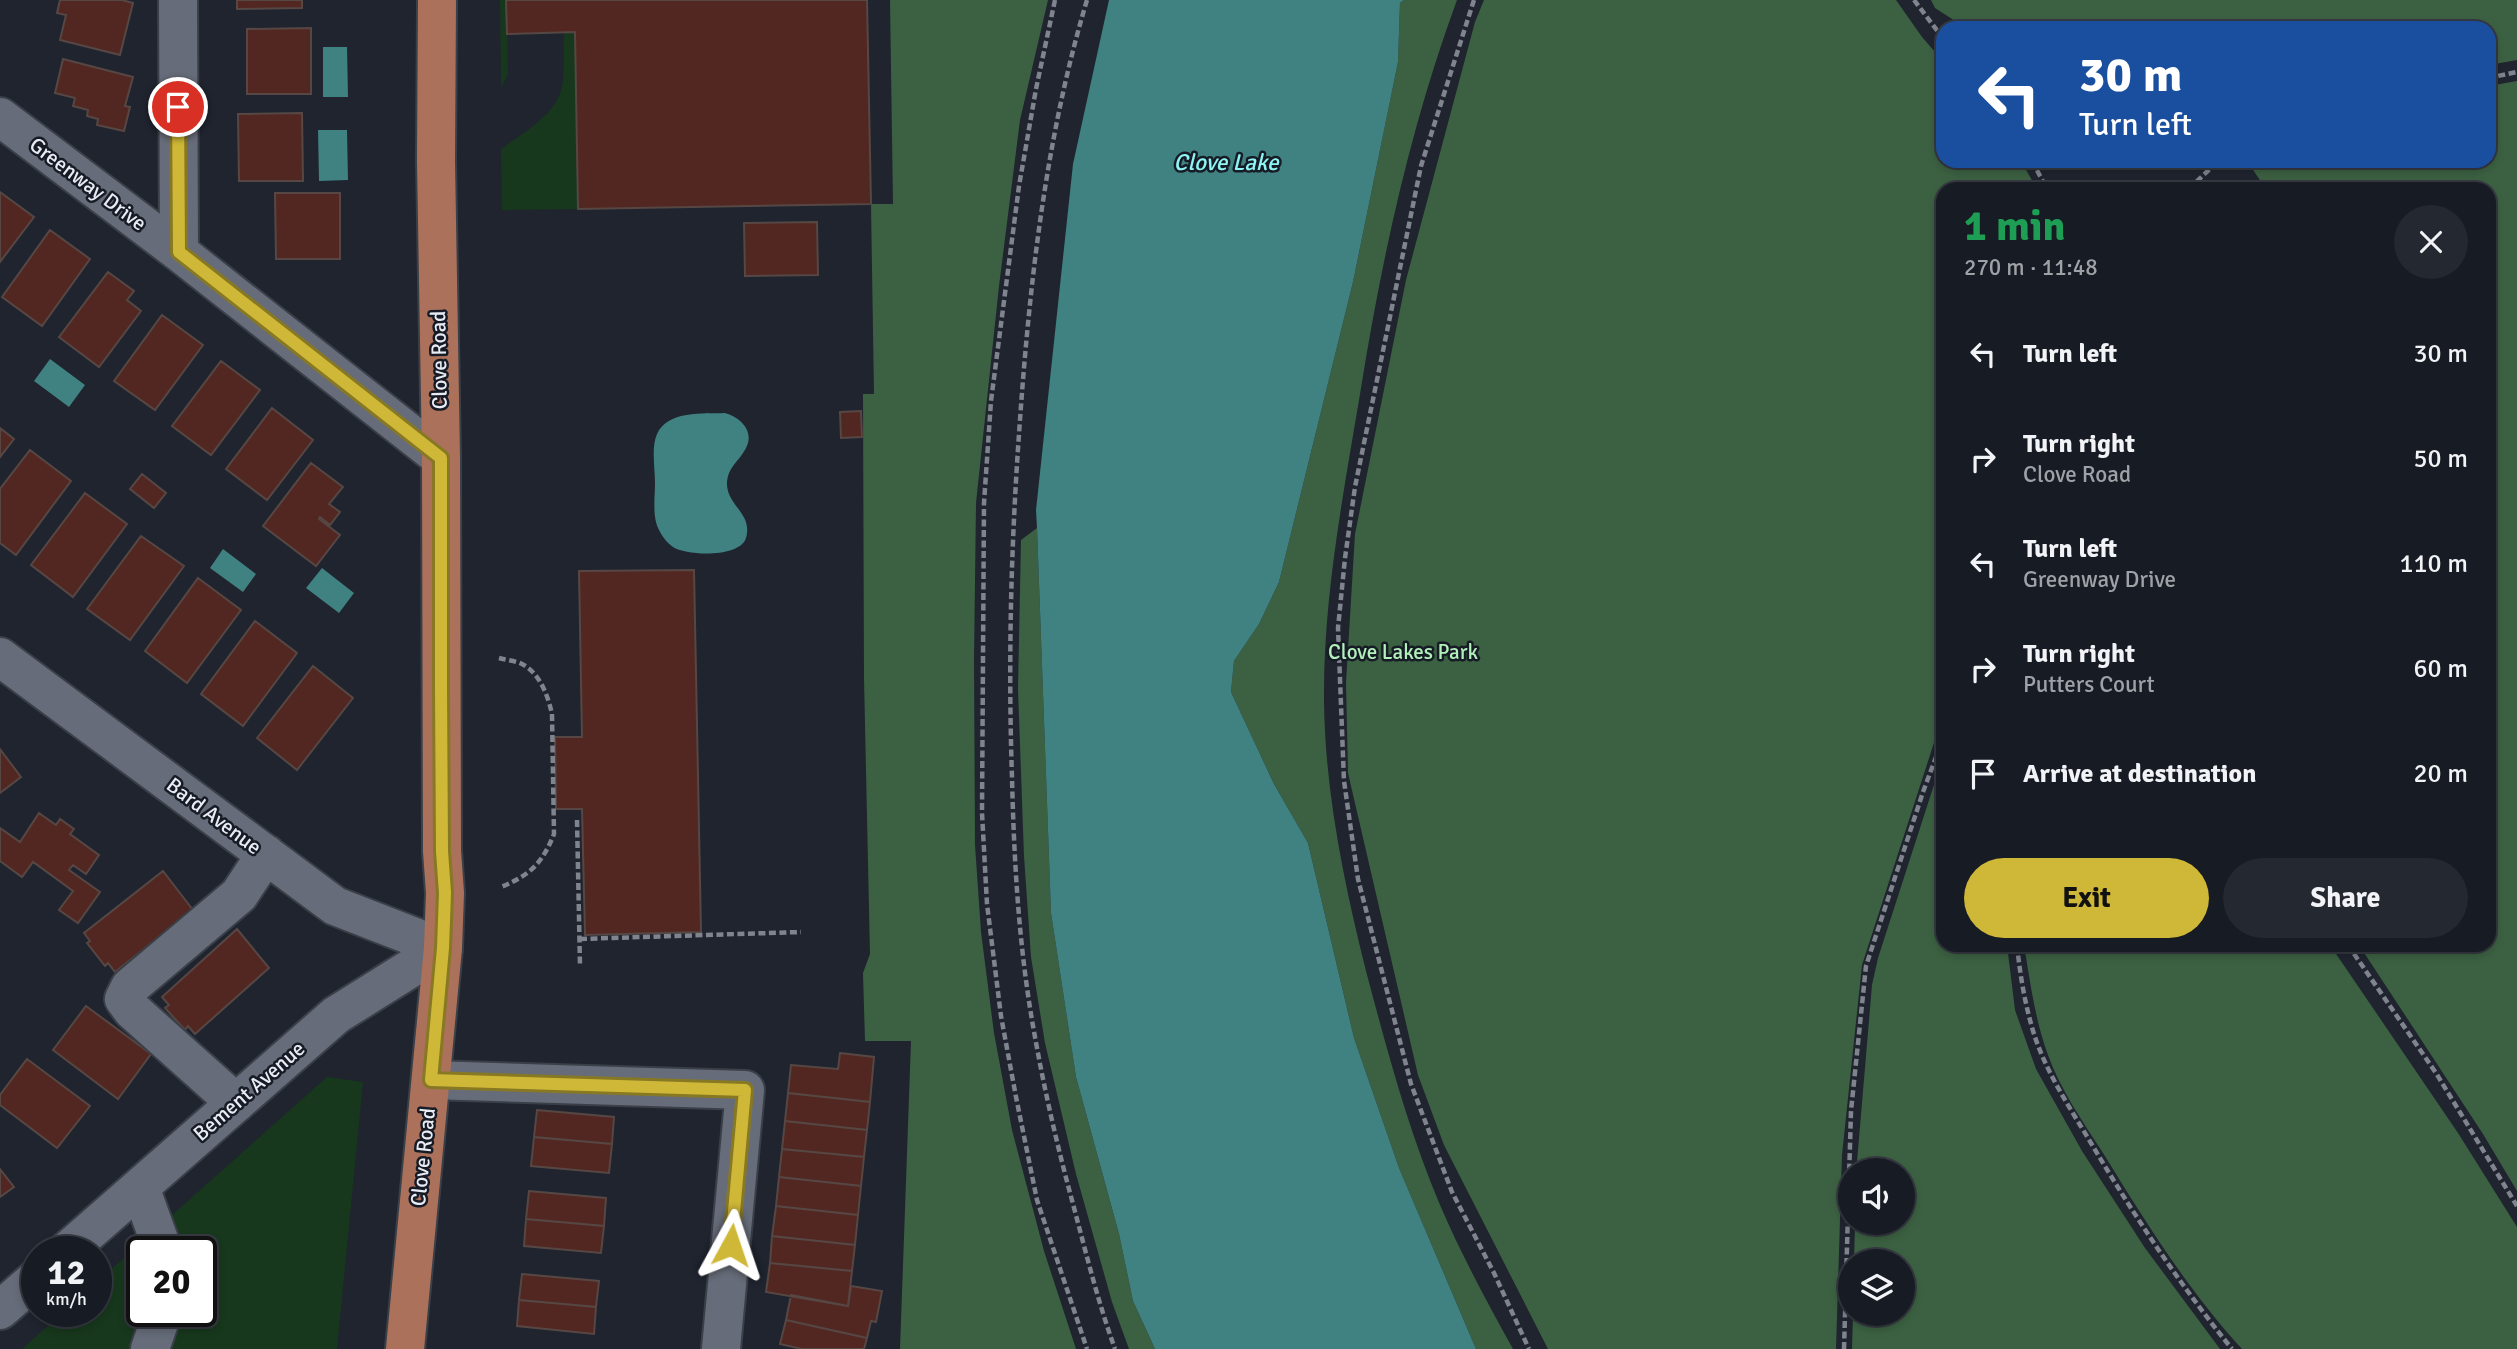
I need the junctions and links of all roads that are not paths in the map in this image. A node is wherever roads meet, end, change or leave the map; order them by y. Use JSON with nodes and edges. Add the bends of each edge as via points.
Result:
{"nodes":[{"id":1,"x":178,"y":0,"type":"edge"},
{"id":2,"x":437,"y":0,"type":"edge"},
{"id":3,"x":0,"y":117,"type":"edge"},
{"id":4,"x":179,"y":252,"type":"junction"},
{"id":5,"x":441,"y":458,"type":"junction"},
{"id":6,"x":0,"y":657,"type":"edge"},
{"id":7,"x":266,"y":854,"type":"junction"},
{"id":8,"x":443,"y":948,"type":"junction"},
{"id":9,"x":431,"y":1080,"type":"junction"},
{"id":10,"x":236,"y":1103,"type":"junction"},
{"id":11,"x":140,"y":1188,"type":"junction"},
{"id":12,"x":84,"y":1236,"type":"edge"},
{"id":13,"x":158,"y":1236,"type":"edge"},
{"id":14,"x":21,"y":1292,"type":"edge"},
{"id":15,"x":0,"y":1310,"type":"edge"},
{"id":16,"x":158,"y":1327,"type":"edge"},
{"id":17,"x":150,"y":1349,"type":"edge"},
{"id":18,"x":405,"y":1349,"type":"edge"},
{"id":19,"x":722,"y":1349,"type":"edge"}],
"edges":[{"from":1,"to":4,"type":"street"},
{"from":2,"to":5,"type":"main road","name":"Clove Road"},
{"from":3,"to":4,"type":"street","name":"Greenway Drive"},
{"from":4,"to":5,"type":"street","name":"Greenway Drive"},
{"from":5,"to":8,"type":"main road","name":"Clove Road"},
{"from":6,"to":7,"type":"street","name":"Bard Avenue"},
{"from":7,"to":8,"type":"street","name":"Bard Avenue","via":[[335,906]]},
{"from":7,"to":10,"type":"street","via":[[239,894],[130,987],[124,999]]},
{"from":8,"to":9,"type":"main road","name":"Clove Road"},
{"from":8,"to":10,"type":"street","name":"Bement Avenue","via":[[336,1015]]},
{"from":9,"to":18,"type":"main road","name":"Clove Road"},
{"from":9,"to":19,"type":"street","via":[[745,1090]]},
{"from":10,"to":11,"type":"street","name":"Bement Avenue"},
{"from":11,"to":12,"type":"street","name":"Bement Avenue"},
{"from":11,"to":13,"type":"street"},
{"from":14,"to":15,"type":"street"},
{"from":16,"to":17,"type":"street"}]}
